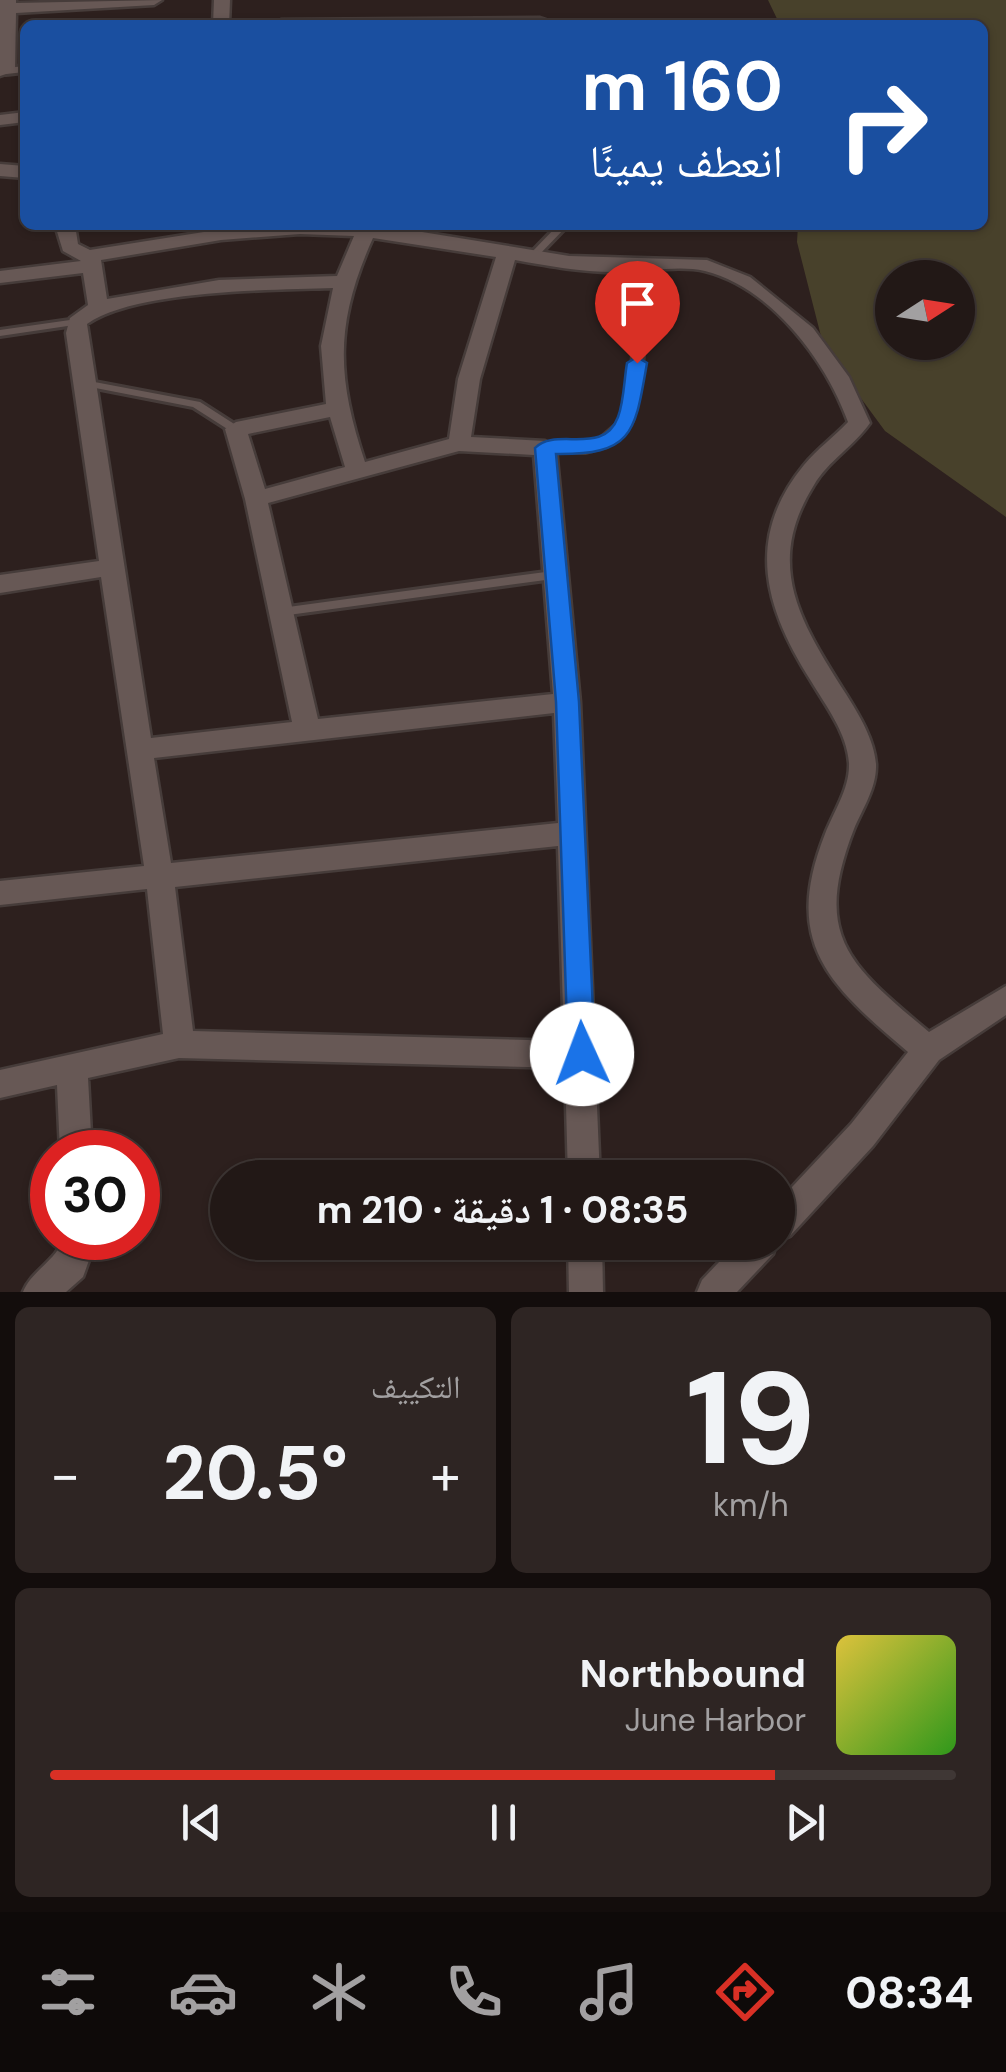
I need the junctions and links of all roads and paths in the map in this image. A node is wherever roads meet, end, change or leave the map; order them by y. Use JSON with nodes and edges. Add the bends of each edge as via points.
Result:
{"nodes":[{"id":1,"x":154,"y":0,"type":"edge"},
{"id":2,"x":79,"y":4,"type":"junction"},
{"id":3,"x":5,"y":6,"type":"edge"},
{"id":4,"x":84,"y":20,"type":"edge"},
{"id":5,"x":383,"y":20,"type":"edge"},
{"id":6,"x":482,"y":20,"type":"edge"},
{"id":7,"x":3,"y":71,"type":"edge"},
{"id":8,"x":64,"y":230,"type":"edge"},
{"id":9,"x":251,"y":230,"type":"edge"},
{"id":10,"x":367,"y":230,"type":"edge"},
{"id":11,"x":373,"y":230,"type":"edge"},
{"id":12,"x":558,"y":230,"type":"edge"},
{"id":13,"x":507,"y":253,"type":"junction"},
{"id":14,"x":533,"y":256,"type":"junction"},
{"id":15,"x":90,"y":261,"type":"junction"},
{"id":16,"x":647,"y":265,"type":"junction"},
{"id":17,"x":0,"y":277,"type":"edge"},
{"id":18,"x":345,"y":282,"type":"junction"},
{"id":19,"x":88,"y":314,"type":"junction"},
{"id":20,"x":0,"y":333,"type":"edge"},
{"id":21,"x":84,"y":383,"type":"junction"},
{"id":22,"x":336,"y":410,"type":"junction"},
{"id":23,"x":236,"y":429,"type":"junction"},
{"id":24,"x":459,"y":444,"type":"junction"},
{"id":25,"x":545,"y":448,"type":"junction"},
{"id":26,"x":357,"y":470,"type":"junction"},
{"id":27,"x":256,"y":499,"type":"junction"},
{"id":28,"x":113,"y":567,"type":"junction"},
{"id":29,"x":553,"y":575,"type":"junction"},
{"id":30,"x":0,"y":584,"type":"edge"},
{"id":31,"x":281,"y":612,"type":"junction"},
{"id":32,"x":567,"y":702,"type":"junction"},
{"id":33,"x":307,"y":730,"type":"junction"},
{"id":34,"x":141,"y":749,"type":"junction"},
{"id":35,"x":574,"y":833,"type":"junction"},
{"id":36,"x":160,"y":875,"type":"junction"},
{"id":37,"x":0,"y":893,"type":"edge"},
{"id":38,"x":1006,"y":999,"type":"edge"},
{"id":39,"x":179,"y":1044,"type":"junction"},
{"id":40,"x":928,"y":1050,"type":"junction"},
{"id":41,"x":582,"y":1054,"type":"junction"},
{"id":42,"x":72,"y":1068,"type":"junction"},
{"id":43,"x":0,"y":1084,"type":"edge"},
{"id":44,"x":75,"y":1130,"type":"edge"},
{"id":45,"x":584,"y":1160,"type":"edge"},
{"id":46,"x":795,"y":1207,"type":"edge"},
{"id":47,"x":73,"y":1260,"type":"edge"},
{"id":48,"x":585,"y":1260,"type":"edge"},
{"id":49,"x":744,"y":1260,"type":"edge"},
{"id":50,"x":40,"y":1292,"type":"edge"},
{"id":51,"x":586,"y":1292,"type":"edge"},
{"id":52,"x":714,"y":1292,"type":"edge"}],
"edges":[{"from":1,"to":2,"type":"street"},
{"from":2,"to":3,"type":"street"},
{"from":2,"to":4,"type":"street"},
{"from":3,"to":7,"type":"street"},
{"from":5,"to":6,"type":"street"},
{"from":8,"to":15,"type":"street","via":[[65,243]]},
{"from":9,"to":15,"type":"street"},
{"from":10,"to":18,"type":"street"},
{"from":11,"to":13,"type":"street"},
{"from":12,"to":14,"type":"lane"},
{"from":13,"to":14,"type":"street"},
{"from":13,"to":24,"type":"street","via":[[469,379]]},
{"from":14,"to":16,"type":"street"},
{"from":15,"to":17,"type":"street"},
{"from":15,"to":19,"type":"street"},
{"from":16,"to":25,"type":"lane","via":[[627,421],[603,443]]},
{"from":16,"to":40,"type":"street","via":[[718,268],[752,286],[790,316],[853,403],[859,423],[796,494],[780,540],[778,596],[852,726],[862,757],[859,792],[826,860],[824,941],[848,982]]},
{"from":18,"to":19,"type":"street","via":[[219,286]]},
{"from":18,"to":22,"type":"street","via":[[330,332]]},
{"from":19,"to":20,"type":"lane"},
{"from":19,"to":21,"type":"street"},
{"from":21,"to":23,"type":"lane","via":[[196,404]]},
{"from":21,"to":28,"type":"street"},
{"from":22,"to":23,"type":"street"},
{"from":22,"to":26,"type":"street"},
{"from":23,"to":27,"type":"street"},
{"from":24,"to":25,"type":"street"},
{"from":24,"to":26,"type":"street"},
{"from":25,"to":29,"type":"street"},
{"from":26,"to":27,"type":"street"},
{"from":27,"to":31,"type":"street"},
{"from":28,"to":30,"type":"street"},
{"from":28,"to":34,"type":"street"},
{"from":29,"to":31,"type":"lane"},
{"from":29,"to":32,"type":"street"},
{"from":31,"to":33,"type":"street"},
{"from":32,"to":33,"type":"street"},
{"from":32,"to":35,"type":"street"},
{"from":33,"to":34,"type":"street"},
{"from":34,"to":36,"type":"street"},
{"from":35,"to":36,"type":"street"},
{"from":35,"to":41,"type":"street"},
{"from":36,"to":37,"type":"street"},
{"from":36,"to":39,"type":"street"},
{"from":38,"to":40,"type":"street"},
{"from":39,"to":41,"type":"street"},
{"from":39,"to":42,"type":"street"},
{"from":40,"to":46,"type":"street"},
{"from":41,"to":45,"type":"street"},
{"from":42,"to":43,"type":"street"},
{"from":42,"to":44,"type":"street"},
{"from":47,"to":50,"type":"street"},
{"from":48,"to":51,"type":"street"},
{"from":49,"to":52,"type":"street"}]}
